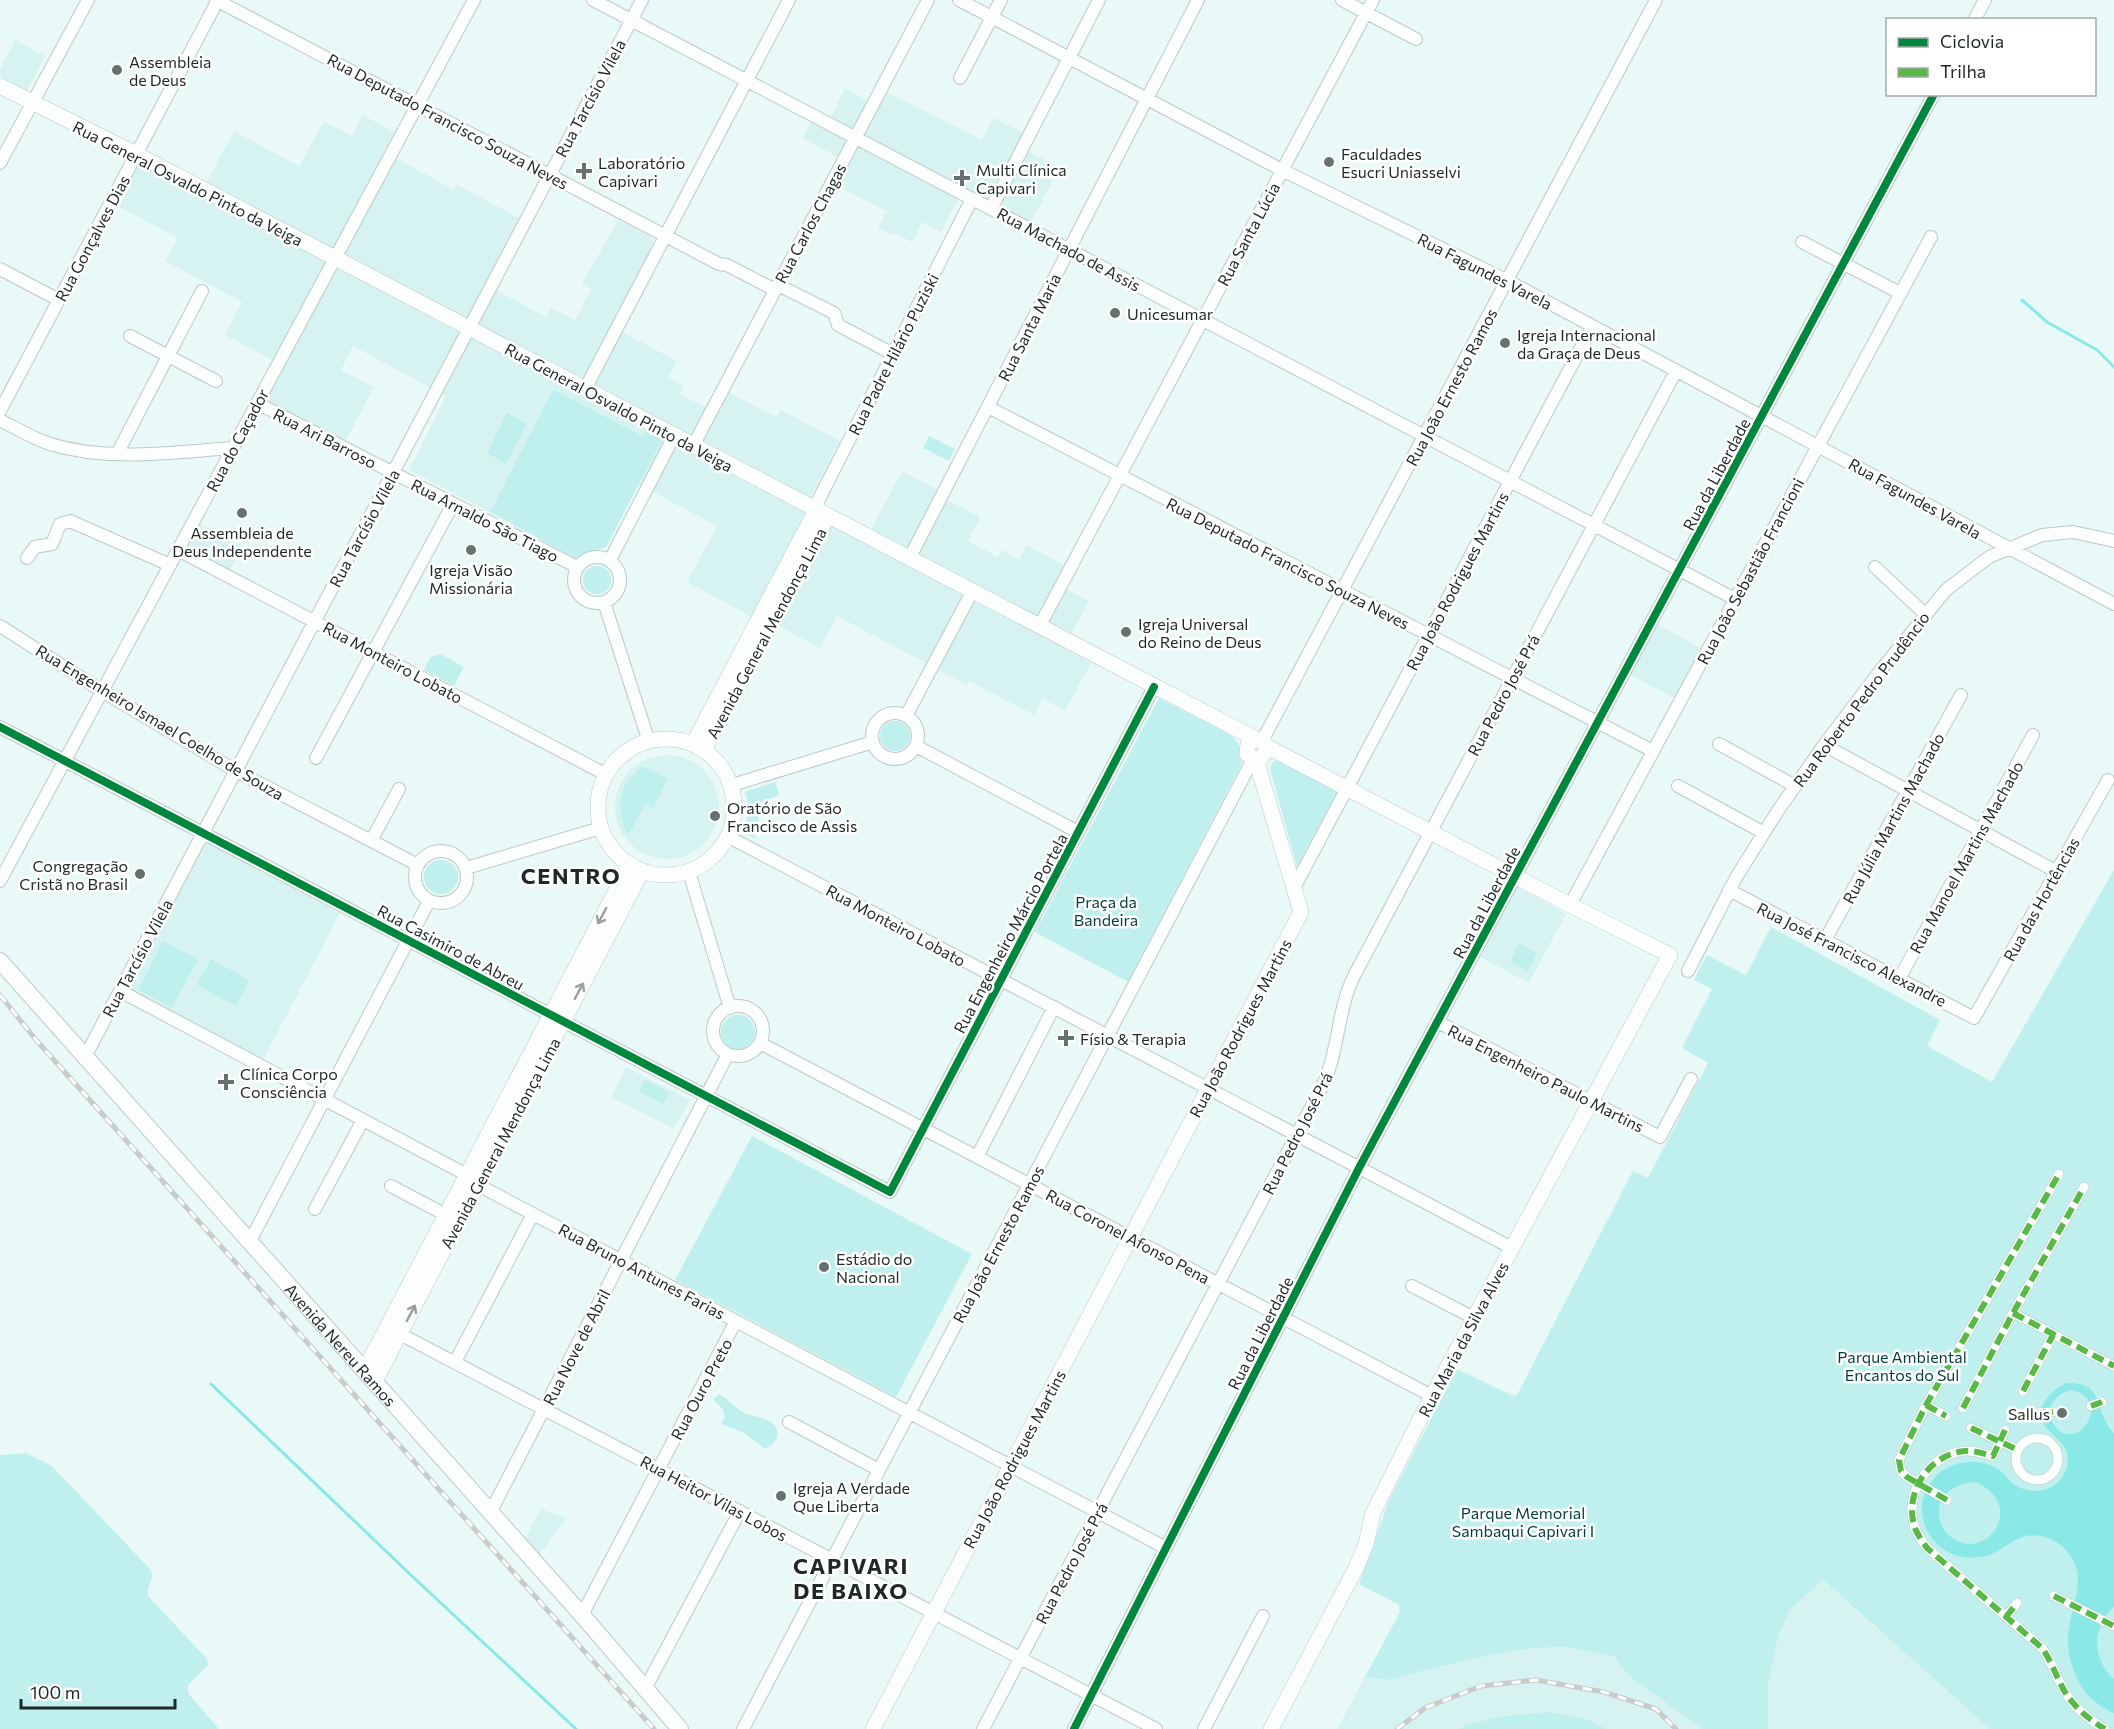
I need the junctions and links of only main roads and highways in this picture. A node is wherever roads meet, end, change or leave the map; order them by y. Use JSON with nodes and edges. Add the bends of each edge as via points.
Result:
{"nodes":[{"id":1,"x":0,"y":961,"type":"edge"},
{"id":2,"x":680,"y":1729,"type":"edge"}],
"edges":[{"from":1,"to":2,"type":"main road","name":"Avenida Nereu Ramos"}]}
